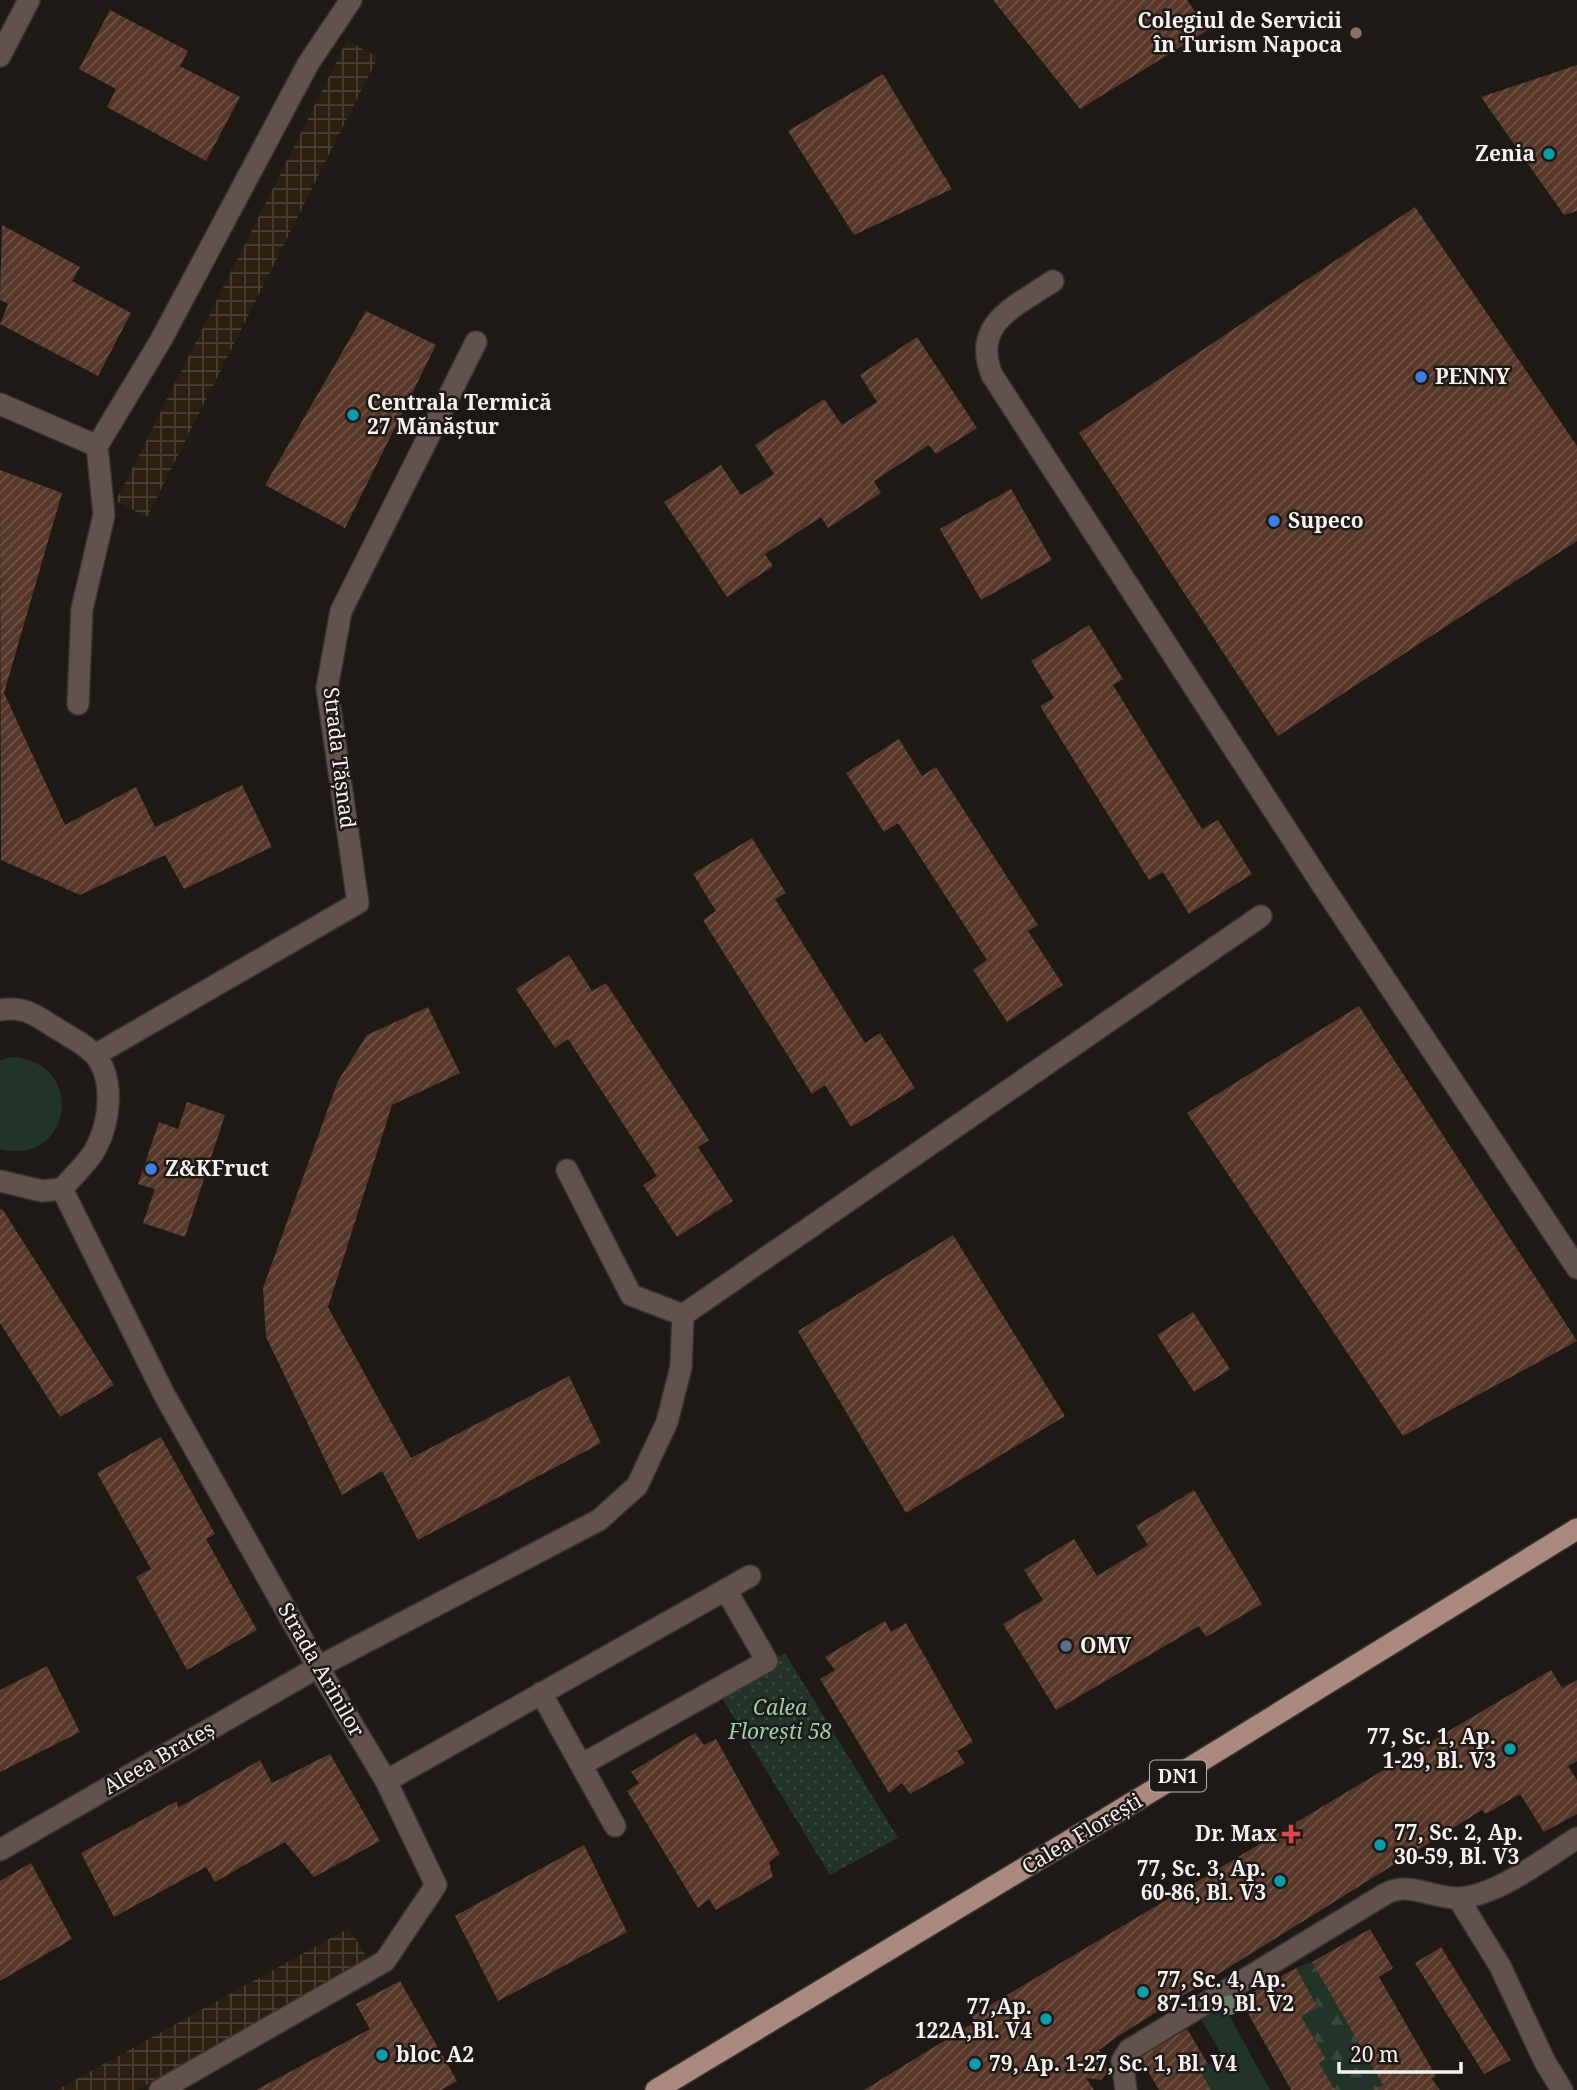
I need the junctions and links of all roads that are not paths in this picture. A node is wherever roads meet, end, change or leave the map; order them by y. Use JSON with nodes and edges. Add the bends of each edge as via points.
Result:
{"nodes":[{"id":1,"x":29,"y":0,"type":"edge"},
{"id":2,"x":351,"y":0,"type":"edge"},
{"id":3,"x":0,"y":56,"type":"edge"},
{"id":4,"x":1053,"y":281,"type":"dead end"},
{"id":5,"x":475,"y":342,"type":"dead end"},
{"id":6,"x":0,"y":404,"type":"edge"},
{"id":7,"x":97,"y":446,"type":"junction"},
{"id":8,"x":78,"y":704,"type":"dead end"},
{"id":9,"x":1261,"y":916,"type":"dead end"},
{"id":10,"x":0,"y":1010,"type":"edge"},
{"id":11,"x":95,"y":1055,"type":"junction"},
{"id":12,"x":567,"y":1170,"type":"dead end"},
{"id":13,"x":0,"y":1181,"type":"edge"},
{"id":14,"x":62,"y":1189,"type":"junction"},
{"id":15,"x":1577,"y":1268,"type":"edge"},
{"id":16,"x":683,"y":1315,"type":"junction"},
{"id":17,"x":1577,"y":1529,"type":"edge"},
{"id":18,"x":750,"y":1576,"type":"dead end"},
{"id":19,"x":726,"y":1590,"type":"junction"},
{"id":20,"x":318,"y":1667,"type":"junction"},
{"id":21,"x":541,"y":1693,"type":"junction"},
{"id":22,"x":581,"y":1765,"type":"junction"},
{"id":23,"x":386,"y":1781,"type":"junction"},
{"id":24,"x":615,"y":1826,"type":"dead end"},
{"id":25,"x":1577,"y":1839,"type":"edge"},
{"id":26,"x":0,"y":1850,"type":"edge"},
{"id":27,"x":1458,"y":1898,"type":"junction"},
{"id":28,"x":160,"y":2090,"type":"edge"},
{"id":29,"x":656,"y":2090,"type":"edge"},
{"id":30,"x":1126,"y":2090,"type":"edge"},
{"id":31,"x":1562,"y":2090,"type":"edge"}],
"edges":[{"from":1,"to":3,"type":"street"},
{"from":2,"to":7,"type":"street","via":[[308,64],[161,340]]},
{"from":4,"to":15,"type":"street","via":[[1000,317],[985,340],[992,376]]},
{"from":5,"to":11,"type":"street","name":"Strada Tășnad","via":[[341,611],[332,652],[327,688],[358,903]]},
{"from":6,"to":7,"type":"street"},
{"from":7,"to":8,"type":"street","via":[[104,515],[82,609]]},
{"from":9,"to":16,"type":"street"},
{"from":10,"to":11,"type":"street","via":[[16,1007],[37,1015]]},
{"from":11,"to":14,"type":"street","via":[[108,1085],[107,1112],[96,1148]]},
{"from":12,"to":16,"type":"street","via":[[631,1295]]},
{"from":13,"to":14,"type":"street","via":[[42,1191]]},
{"from":14,"to":20,"type":"street","name":"Strada Arinilor","via":[[165,1396]]},
{"from":16,"to":20,"type":"street","name":"Aleea Brateș","via":[[681,1367],[667,1422],[637,1486],[599,1520]]},
{"from":17,"to":29,"type":"main road","name":"Calea Florești","number":"DN1"},
{"from":18,"to":19,"type":"street"},
{"from":19,"to":21,"type":"street"},
{"from":19,"to":22,"type":"street","via":[[767,1661]]},
{"from":20,"to":23,"type":"street","name":"Strada Arinilor"},
{"from":20,"to":26,"type":"street","name":"Aleea Brateș"},
{"from":21,"to":22,"type":"street"},
{"from":21,"to":23,"type":"street"},
{"from":22,"to":24,"type":"street"},
{"from":23,"to":28,"type":"street","name":"Strada Arinilor","via":[[436,1885],[385,1961]]},
{"from":25,"to":27,"type":"street","via":[[1497,1888]]},
{"from":27,"to":30,"type":"street","via":[[1405,1888],[1385,1895],[1129,2050],[1122,2061]]},
{"from":27,"to":31,"type":"street","via":[[1500,1966]]}]}
